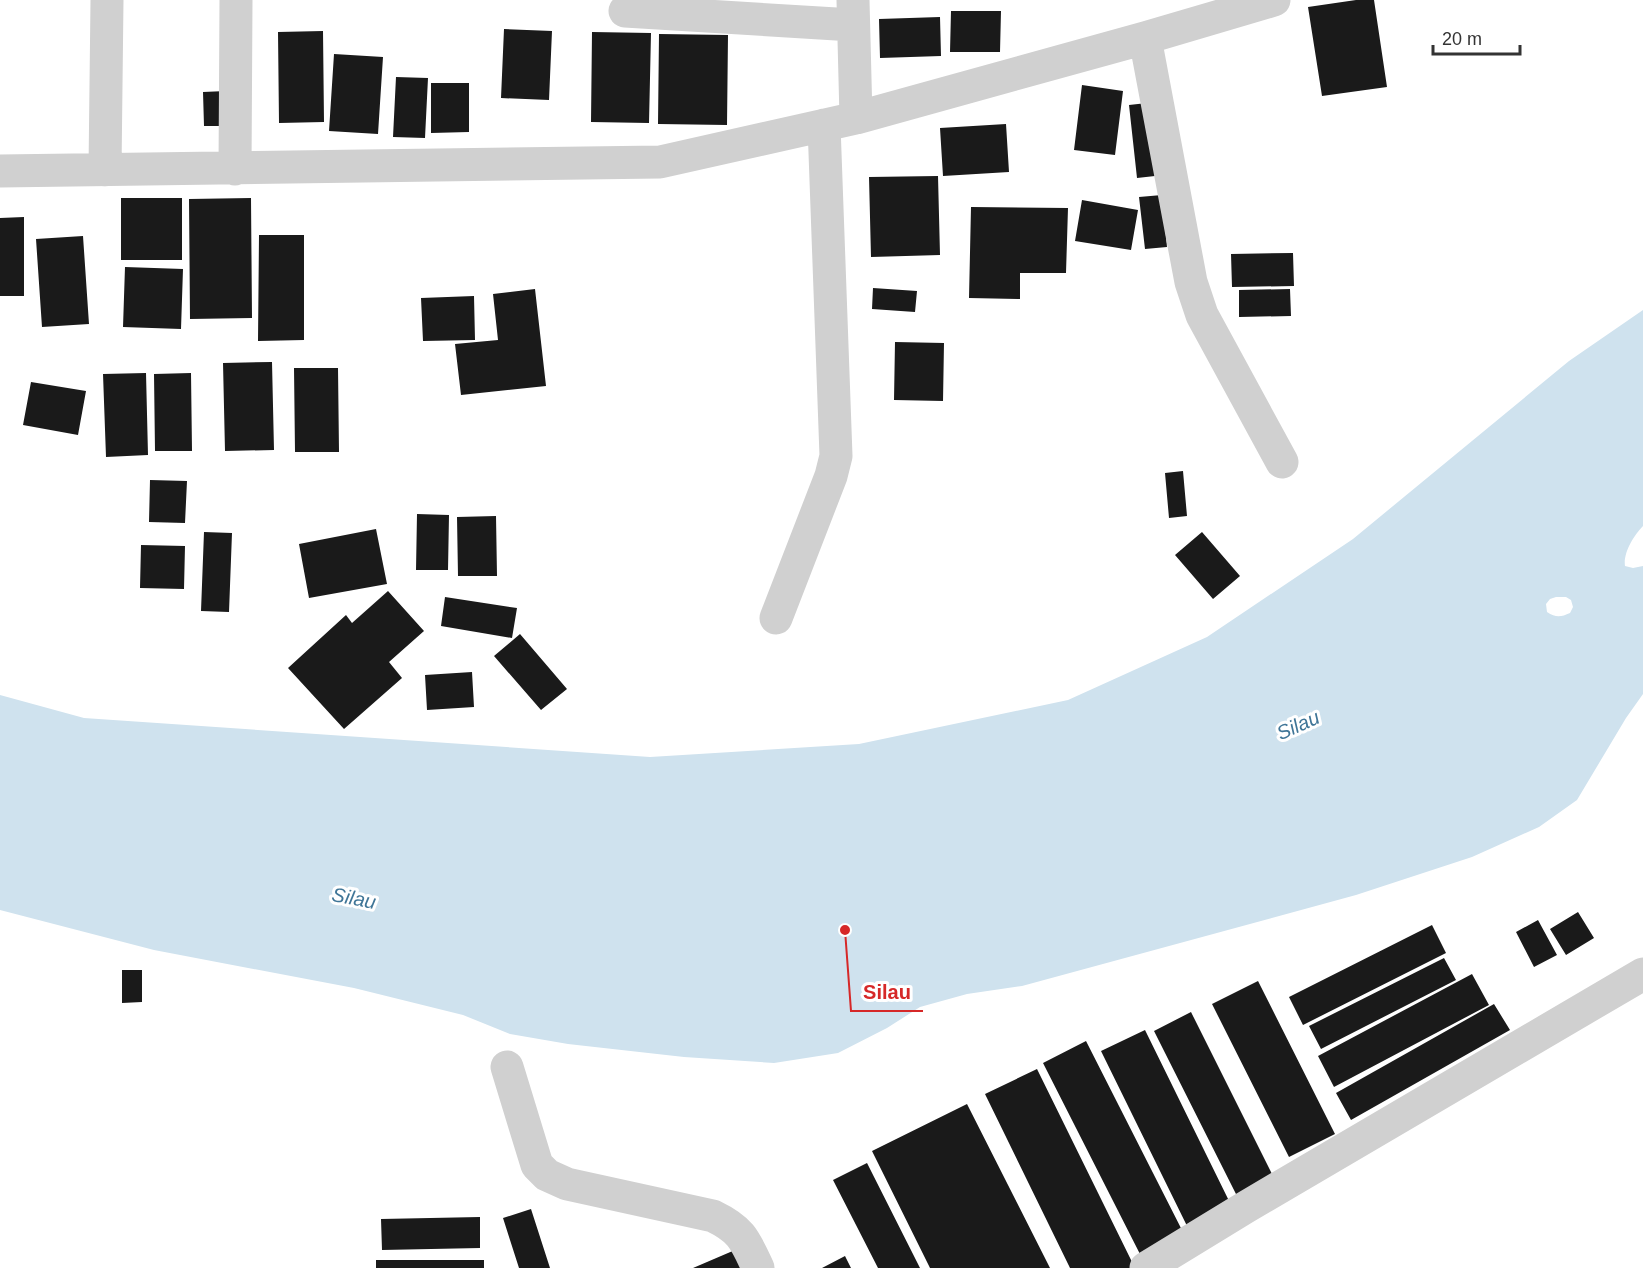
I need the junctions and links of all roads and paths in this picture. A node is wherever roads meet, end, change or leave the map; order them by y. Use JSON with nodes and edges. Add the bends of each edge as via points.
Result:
{"nodes":[{"id":1,"x":107,"y":0,"type":"edge"},
{"id":2,"x":236,"y":0,"type":"edge"},
{"id":3,"x":1274,"y":0,"type":"edge"},
{"id":4,"x":625,"y":11,"type":"dead end"},
{"id":5,"x":853,"y":12,"type":"edge"},
{"id":6,"x":1145,"y":38,"type":"junction"},
{"id":7,"x":856,"y":118,"type":"junction"},
{"id":8,"x":824,"y":125,"type":"junction"},
{"id":9,"x":235,"y":169,"type":"junction"},
{"id":10,"x":105,"y":170,"type":"junction"},
{"id":11,"x":0,"y":171,"type":"edge"},
{"id":12,"x":1282,"y":462,"type":"dead end"},
{"id":13,"x":777,"y":618,"type":"dead end"},
{"id":14,"x":1643,"y":974,"type":"edge"},
{"id":15,"x":507,"y":1067,"type":"dead end"},
{"id":16,"x":758,"y":1268,"type":"edge"},
{"id":17,"x":1146,"y":1268,"type":"edge"}],
"edges":[{"from":1,"to":10,"type":"street"},
{"from":2,"to":9,"type":"street"},
{"from":3,"to":6,"type":"street"},
{"from":4,"to":5,"type":"street"},
{"from":5,"to":7,"type":"street"},
{"from":6,"to":7,"type":"street"},
{"from":6,"to":12,"type":"street","via":[[1198,304]]},
{"from":7,"to":8,"type":"street"},
{"from":8,"to":9,"type":"street","via":[[660,162]]},
{"from":8,"to":13,"type":"street","via":[[836,456]]},
{"from":9,"to":10,"type":"street"},
{"from":10,"to":11,"type":"street"},
{"from":14,"to":17,"type":"street"},
{"from":15,"to":16,"type":"street","via":[[537,1164],[547,1175],[567,1184],[713,1216],[742,1236]]}]}
